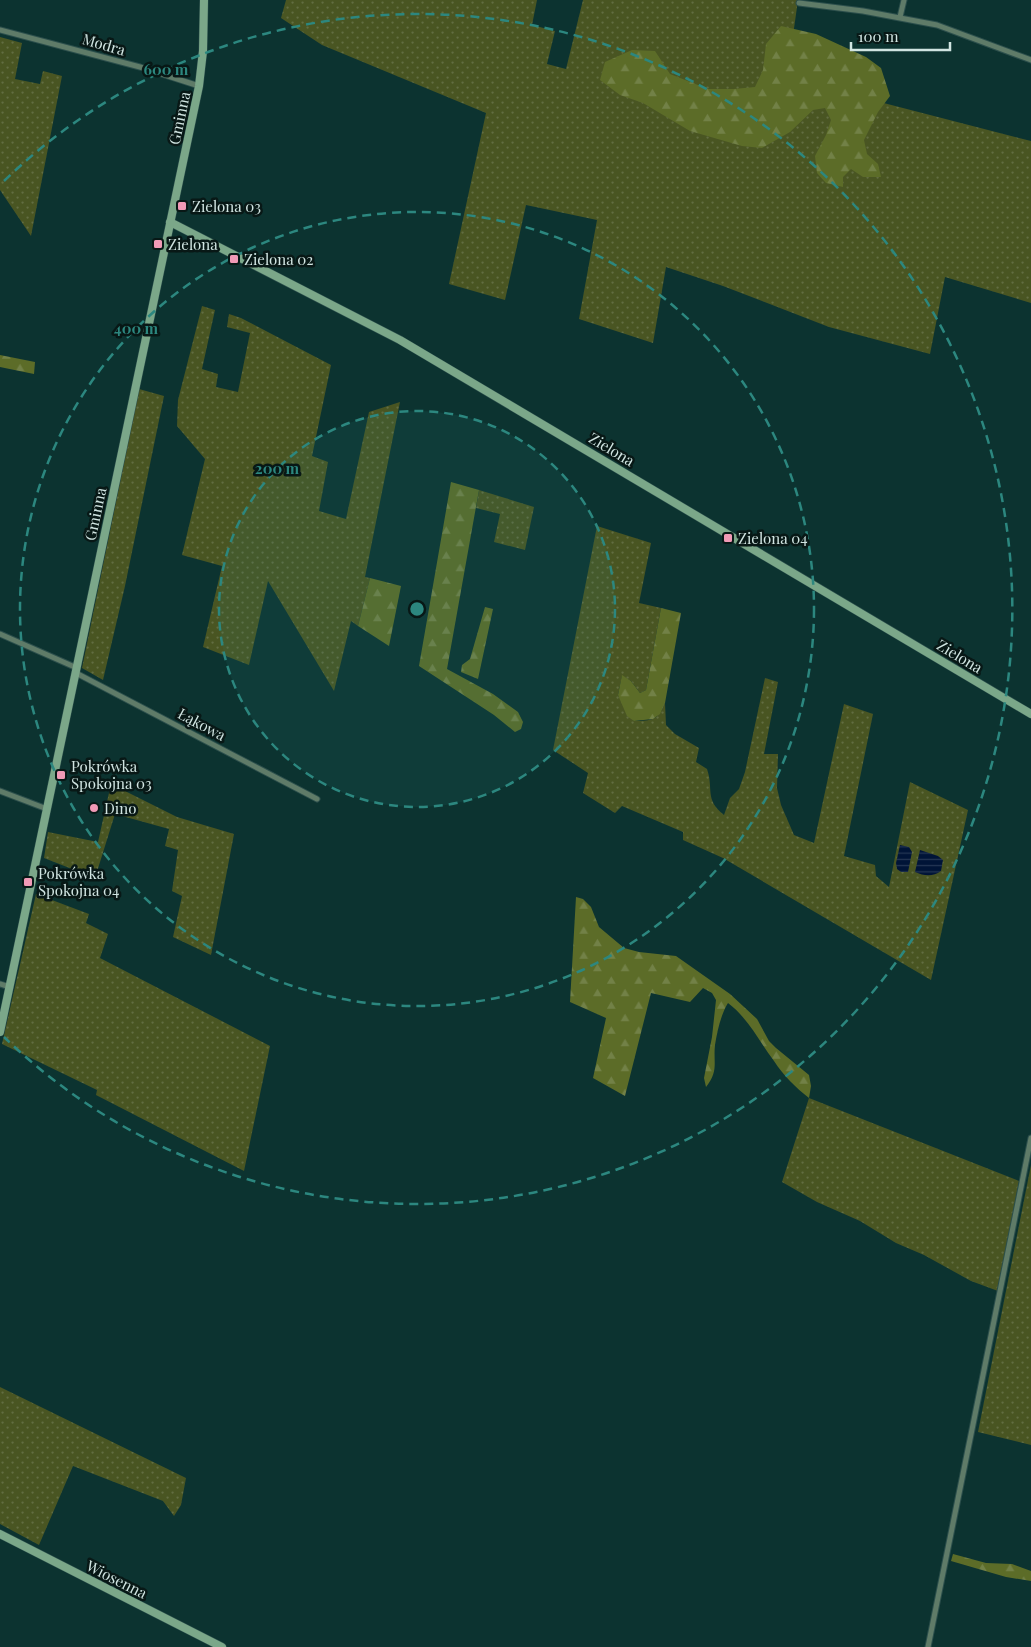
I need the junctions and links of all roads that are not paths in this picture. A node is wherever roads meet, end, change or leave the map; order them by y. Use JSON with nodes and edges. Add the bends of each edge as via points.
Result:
{"nodes":[{"id":1,"x":204,"y":0,"type":"edge"},
{"id":2,"x":904,"y":0,"type":"edge"},
{"id":3,"x":799,"y":3,"type":"dead end"},
{"id":4,"x":900,"y":17,"type":"junction"},
{"id":5,"x":0,"y":30,"type":"edge"},
{"id":6,"x":1031,"y":60,"type":"edge"},
{"id":7,"x":200,"y":86,"type":"junction"},
{"id":8,"x":170,"y":222,"type":"junction"},
{"id":9,"x":0,"y":634,"type":"edge"},
{"id":10,"x":77,"y":670,"type":"junction"},
{"id":11,"x":1031,"y":714,"type":"edge"},
{"id":12,"x":0,"y":791,"type":"edge"},
{"id":13,"x":317,"y":798,"type":"dead end"},
{"id":14,"x":47,"y":809,"type":"junction"},
{"id":15,"x":0,"y":984,"type":"edge"},
{"id":16,"x":10,"y":988,"type":"junction"},
{"id":17,"x":0,"y":1032,"type":"edge"},
{"id":18,"x":1031,"y":1138,"type":"edge"},
{"id":19,"x":0,"y":1534,"type":"edge"},
{"id":20,"x":222,"y":1647,"type":"edge"},
{"id":21,"x":928,"y":1647,"type":"edge"}],
"edges":[{"from":1,"to":7,"type":"street","name":"Gminna"},
{"from":2,"to":4,"type":"street"},
{"from":3,"to":4,"type":"street"},
{"from":4,"to":6,"type":"street","via":[[937,25]]},
{"from":5,"to":7,"type":"street","name":"Modra"},
{"from":7,"to":8,"type":"street","name":"Gminna"},
{"from":8,"to":10,"type":"street","name":"Gminna"},
{"from":8,"to":11,"type":"street","name":"Zielona","via":[[400,340]]},
{"from":9,"to":10,"type":"street","name":"Łąkowa"},
{"from":10,"to":13,"type":"street","name":"Łąkowa"},
{"from":10,"to":14,"type":"street","name":"Gminna"},
{"from":12,"to":14,"type":"street"},
{"from":14,"to":16,"type":"street","name":"Gminna"},
{"from":15,"to":16,"type":"street"},
{"from":16,"to":17,"type":"street","name":"Gminna"},
{"from":18,"to":21,"type":"street"},
{"from":19,"to":20,"type":"street","name":"Wiosenna"}]}
